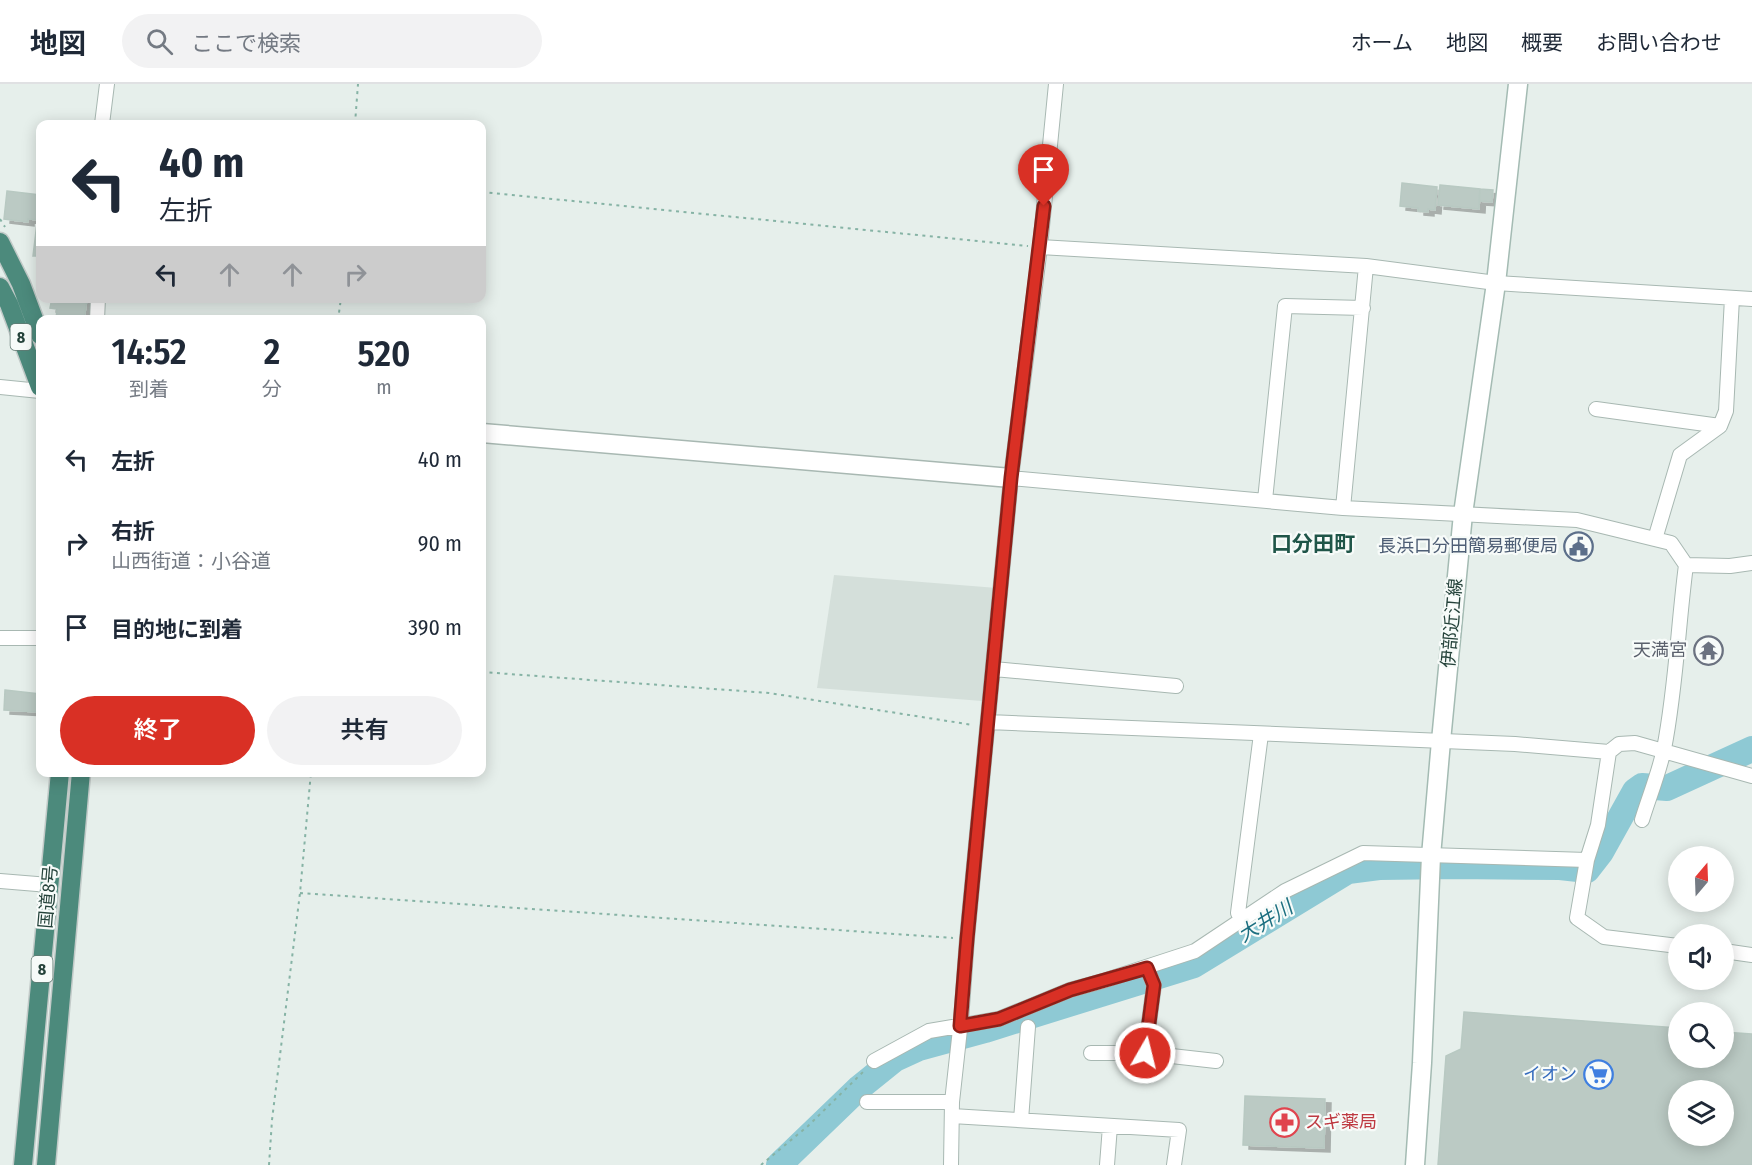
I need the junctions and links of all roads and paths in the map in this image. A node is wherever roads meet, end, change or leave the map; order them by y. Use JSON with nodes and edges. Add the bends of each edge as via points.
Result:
{"nodes":[{"id":1,"x":107,"y":84,"type":"edge"},
{"id":2,"x":358,"y":84,"type":"edge"},
{"id":3,"x":1056,"y":84,"type":"edge"},
{"id":4,"x":1518,"y":84,"type":"edge"},
{"id":5,"x":102,"y":120,"type":"edge"},
{"id":6,"x":355,"y":120,"type":"edge"},
{"id":7,"x":486,"y":192,"type":"edge"},
{"id":8,"x":0,"y":242,"type":"edge"},
{"id":9,"x":1040,"y":248,"type":"junction"},
{"id":10,"x":1366,"y":266,"type":"junction"},
{"id":11,"x":1496,"y":283,"type":"junction"},
{"id":12,"x":0,"y":287,"type":"edge"},
{"id":13,"x":1732,"y":298,"type":"junction"},
{"id":14,"x":1752,"y":299,"type":"edge"},
{"id":15,"x":1363,"y":308,"type":"junction"},
{"id":16,"x":36,"y":324,"type":"edge"},
{"id":17,"x":36,"y":378,"type":"edge"},
{"id":18,"x":0,"y":387,"type":"edge"},
{"id":19,"x":36,"y":389,"type":"edge"},
{"id":20,"x":1596,"y":409,"type":"dead end"},
{"id":21,"x":1720,"y":426,"type":"junction"},
{"id":22,"x":486,"y":433,"type":"edge"},
{"id":23,"x":1011,"y":478,"type":"junction"},
{"id":24,"x":1265,"y":500,"type":"junction"},
{"id":25,"x":1343,"y":508,"type":"junction"},
{"id":26,"x":1463,"y":514,"type":"junction"},
{"id":27,"x":1655,"y":539,"type":"junction"},
{"id":28,"x":1752,"y":563,"type":"edge"},
{"id":29,"x":1686,"y":565,"type":"junction"},
{"id":30,"x":0,"y":638,"type":"edge"},
{"id":31,"x":36,"y":638,"type":"edge"},
{"id":32,"x":994,"y":669,"type":"junction"},
{"id":33,"x":486,"y":672,"type":"edge"},
{"id":34,"x":1176,"y":686,"type":"dead end"},
{"id":35,"x":988,"y":724,"type":"junction"},
{"id":36,"x":1261,"y":734,"type":"junction"},
{"id":37,"x":1441,"y":741,"type":"junction"},
{"id":38,"x":1664,"y":751,"type":"junction"},
{"id":39,"x":1609,"y":752,"type":"junction"},
{"id":40,"x":1752,"y":776,"type":"edge"},
{"id":41,"x":60,"y":777,"type":"edge"},
{"id":42,"x":81,"y":777,"type":"edge"},
{"id":43,"x":311,"y":777,"type":"edge"},
{"id":44,"x":1642,"y":820,"type":"dead end"},
{"id":45,"x":1431,"y":856,"type":"junction"},
{"id":46,"x":1587,"y":860,"type":"junction"},
{"id":47,"x":0,"y":881,"type":"edge"},
{"id":48,"x":50,"y":885,"type":"junction"},
{"id":49,"x":300,"y":893,"type":"junction"},
{"id":50,"x":1242,"y":919,"type":"junction"},
{"id":51,"x":967,"y":939,"type":"junction"},
{"id":52,"x":1668,"y":945,"type":"edge"},
{"id":53,"x":1734,"y":952,"type":"edge"},
{"id":54,"x":1752,"y":955,"type":"edge"},
{"id":55,"x":1147,"y":968,"type":"junction"},
{"id":56,"x":960,"y":1026,"type":"junction"},
{"id":57,"x":1028,"y":1027,"type":"dead end"},
{"id":58,"x":1091,"y":1053,"type":"dead end"},
{"id":59,"x":1145,"y":1053,"type":"junction"},
{"id":60,"x":874,"y":1061,"type":"joint"},
{"id":61,"x":1216,"y":1061,"type":"dead end"},
{"id":62,"x":867,"y":1102,"type":"dead end"},
{"id":63,"x":952,"y":1109,"type":"junction"},
{"id":64,"x":1021,"y":1120,"type":"junction"},
{"id":65,"x":1110,"y":1126,"type":"junction"},
{"id":66,"x":23,"y":1165,"type":"edge"},
{"id":67,"x":46,"y":1165,"type":"edge"},
{"id":68,"x":269,"y":1165,"type":"edge"},
{"id":69,"x":761,"y":1165,"type":"edge"},
{"id":70,"x":951,"y":1165,"type":"edge"},
{"id":71,"x":1107,"y":1165,"type":"edge"},
{"id":72,"x":1174,"y":1165,"type":"edge"},
{"id":73,"x":1415,"y":1165,"type":"edge"}],
"edges":[{"from":1,"to":5,"type":"street"},
{"from":2,"to":6,"type":"path"},
{"from":3,"to":9,"type":"street"},
{"from":4,"to":11,"type":"main road","name":"伊部近江線"},
{"from":7,"to":9,"type":"path"},
{"from":8,"to":16,"type":"highway","number":"8"},
{"from":9,"to":10,"type":"street"},
{"from":9,"to":23,"type":"street"},
{"from":10,"to":11,"type":"street"},
{"from":10,"to":15,"type":"street"},
{"from":11,"to":13,"type":"street"},
{"from":11,"to":26,"type":"main road","name":"伊部近江線"},
{"from":12,"to":17,"type":"highway","number":"8"},
{"from":13,"to":14,"type":"street"},
{"from":13,"to":21,"type":"street","via":[[1726,411]]},
{"from":15,"to":24,"type":"street","via":[[1285,306]]},
{"from":15,"to":25,"type":"street"},
{"from":18,"to":19,"type":"street"},
{"from":20,"to":21,"type":"street"},
{"from":21,"to":27,"type":"street","via":[[1680,454]]},
{"from":22,"to":23,"type":"main road"},
{"from":23,"to":24,"type":"street"},
{"from":23,"to":32,"type":"street"},
{"from":24,"to":25,"type":"street"},
{"from":25,"to":26,"type":"street"},
{"from":26,"to":27,"type":"street","via":[[1577,520]]},
{"from":26,"to":37,"type":"main road","name":"伊部近江線"},
{"from":27,"to":29,"type":"street","via":[[1671,543]]},
{"from":28,"to":29,"type":"street"},
{"from":29,"to":38,"type":"street"},
{"from":30,"to":31,"type":"street"},
{"from":32,"to":34,"type":"street"},
{"from":32,"to":35,"type":"street"},
{"from":33,"to":35,"type":"path","via":[[769,693]]},
{"from":35,"to":36,"type":"street"},
{"from":35,"to":51,"type":"street"},
{"from":36,"to":37,"type":"street"},
{"from":36,"to":50,"type":"street","via":[[1238,913]]},
{"from":37,"to":39,"type":"street"},
{"from":37,"to":45,"type":"main road","name":"伊部近江線"},
{"from":38,"to":39,"type":"street","via":[[1635,742],[1618,744]]},
{"from":38,"to":40,"type":"street"},
{"from":38,"to":44,"type":"street"},
{"from":39,"to":46,"type":"street","via":[[1598,825]]},
{"from":41,"to":48,"type":"highway","name":"国道8号","number":"8"},
{"from":42,"to":67,"type":"highway","name":"国道8号","number":"8"},
{"from":43,"to":49,"type":"path"},
{"from":45,"to":46,"type":"street"},
{"from":45,"to":50,"type":"street","via":[[1363,853],[1285,891]]},
{"from":45,"to":73,"type":"main road","name":"伊部近江線"},
{"from":46,"to":52,"type":"street","via":[[1576,918],[1604,938]]},
{"from":47,"to":48,"type":"street"},
{"from":48,"to":66,"type":"highway","name":"国道8号","number":"8"},
{"from":49,"to":51,"type":"path"},
{"from":49,"to":68,"type":"path"},
{"from":50,"to":55,"type":"street","via":[[1195,951]]},
{"from":51,"to":56,"type":"street"},
{"from":53,"to":54,"type":"street"},
{"from":55,"to":56,"type":"street","via":[[1070,990],[999,1019]]},
{"from":55,"to":59,"type":"street","via":[[1154,985]]},
{"from":56,"to":60,"type":"street","via":[[929,1031]]},
{"from":56,"to":63,"type":"street"},
{"from":57,"to":64,"type":"street"},
{"from":58,"to":59,"type":"street"},
{"from":59,"to":61,"type":"street"},
{"from":60,"to":69,"type":"path","via":[[808,1126]]},
{"from":62,"to":63,"type":"street"},
{"from":63,"to":64,"type":"street"},
{"from":63,"to":70,"type":"street"},
{"from":64,"to":65,"type":"street"},
{"from":65,"to":71,"type":"street"},
{"from":65,"to":72,"type":"street","via":[[1179,1130]]}]}
